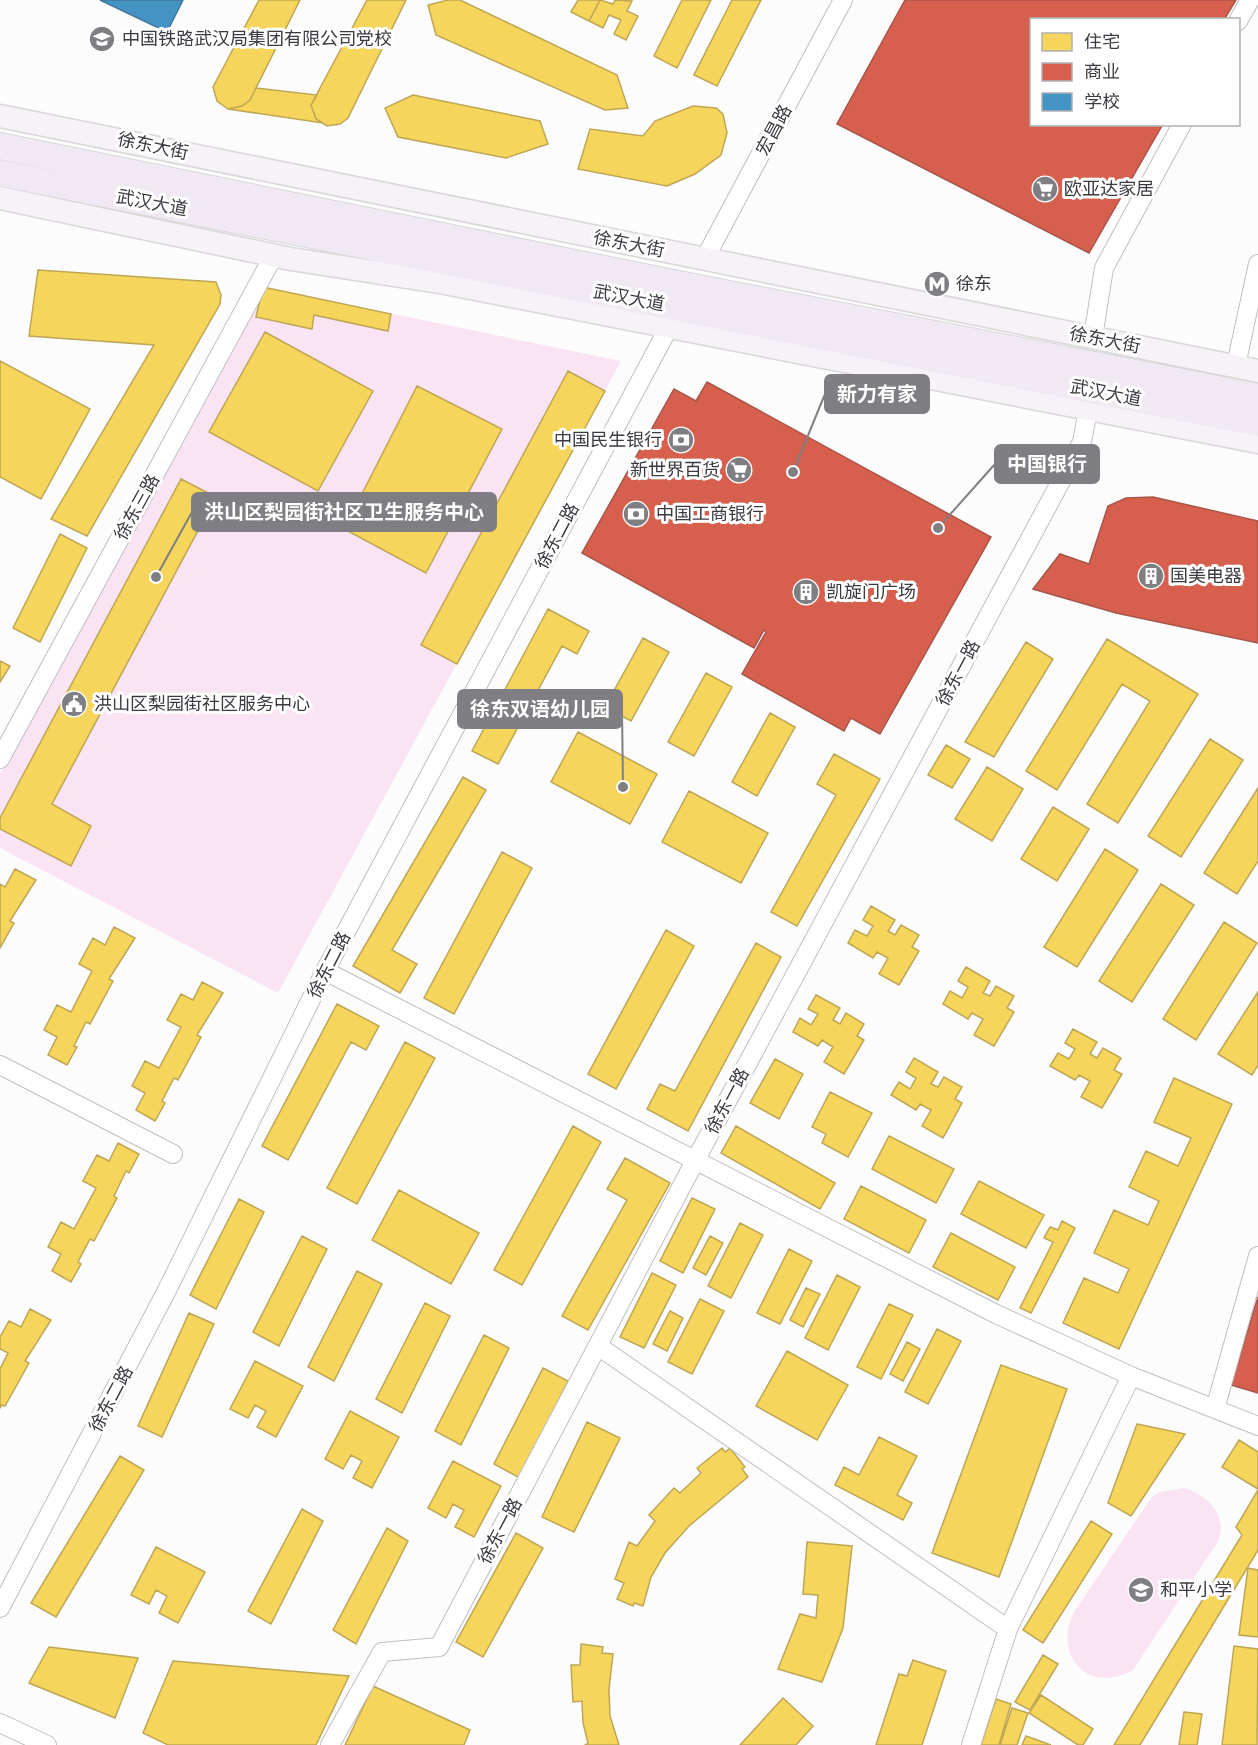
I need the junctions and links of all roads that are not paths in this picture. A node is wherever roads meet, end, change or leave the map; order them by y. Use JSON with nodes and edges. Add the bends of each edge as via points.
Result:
{"nodes":[{"id":1,"x":843,"y":0,"type":"edge"},
{"id":2,"x":1250,"y":0,"type":"edge"},
{"id":3,"x":1240,"y":19,"type":"edge"},
{"id":4,"x":0,"y":116,"type":"edge"},
{"id":5,"x":1181,"y":126,"type":"edge"},
{"id":6,"x":0,"y":146,"type":"edge"},
{"id":7,"x":0,"y":173,"type":"edge"},
{"id":8,"x":0,"y":198,"type":"edge"},
{"id":9,"x":274,"y":255,"type":"junction"},
{"id":10,"x":704,"y":260,"type":"junction"},
{"id":11,"x":1258,"y":264,"type":"edge"},
{"id":12,"x":669,"y":327,"type":"junction"},
{"id":13,"x":1093,"y":337,"type":"junction"},
{"id":14,"x":1236,"y":365,"type":"junction"},
{"id":15,"x":1258,"y":371,"type":"edge"},
{"id":16,"x":1258,"y":397,"type":"edge"},
{"id":17,"x":1088,"y":410,"type":"junction"},
{"id":18,"x":1258,"y":423,"type":"edge"},
{"id":19,"x":1258,"y":442,"type":"edge"},
{"id":20,"x":0,"y":759,"type":"edge"},
{"id":21,"x":325,"y":971,"type":"junction"},
{"id":22,"x":0,"y":1065,"type":"edge"},
{"id":23,"x":173,"y":1154,"type":"dead end"},
{"id":24,"x":695,"y":1161,"type":"junction"},
{"id":25,"x":1258,"y":1256,"type":"edge"},
{"id":26,"x":598,"y":1346,"type":"junction"},
{"id":27,"x":1131,"y":1376,"type":"junction"},
{"id":28,"x":1215,"y":1409,"type":"junction"},
{"id":29,"x":1258,"y":1426,"type":"edge"},
{"id":30,"x":0,"y":1608,"type":"edge"},
{"id":31,"x":1008,"y":1629,"type":"junction"},
{"id":32,"x":0,"y":1723,"type":"edge"},
{"id":33,"x":46,"y":1745,"type":"edge"},
{"id":34,"x":330,"y":1745,"type":"edge"},
{"id":35,"x":971,"y":1745,"type":"edge"}],
"edges":[{"from":1,"to":10,"type":"street","name":"宏昌路"},
{"from":2,"to":3,"type":"street"},
{"from":4,"to":10,"type":"main road","name":"徐东大街"},
{"from":5,"to":13,"type":"street","via":[[1104,268]]},
{"from":6,"to":16,"type":"highway","name":"武汉大道"},
{"from":7,"to":18,"type":"highway","name":"武汉大道"},
{"from":8,"to":9,"type":"main road"},
{"from":9,"to":12,"type":"main road","via":[[445,283]]},
{"from":9,"to":20,"type":"street","name":"徐东三路"},
{"from":10,"to":13,"type":"main road","name":"徐东大街"},
{"from":11,"to":14,"type":"street"},
{"from":12,"to":17,"type":"main road"},
{"from":12,"to":21,"type":"street","name":"徐东二路"},
{"from":13,"to":14,"type":"main road","name":"徐东大街"},
{"from":14,"to":15,"type":"main road","name":"徐东大街"},
{"from":17,"to":19,"type":"main road"},
{"from":17,"to":24,"type":"street","name":"徐东一路","via":[[1082,442]]},
{"from":21,"to":24,"type":"street"},
{"from":21,"to":30,"type":"street","name":"徐东二路","via":[[165,1294]]},
{"from":22,"to":23,"type":"street"},
{"from":24,"to":26,"type":"street","name":"徐东一路"},
{"from":24,"to":27,"type":"street","via":[[996,1314]]},
{"from":25,"to":28,"type":"street"},
{"from":26,"to":31,"type":"street"},
{"from":26,"to":34,"type":"street","name":"徐东一路","via":[[439,1647],[382,1652]]},
{"from":27,"to":28,"type":"street"},
{"from":27,"to":31,"type":"street"},
{"from":28,"to":29,"type":"street"},
{"from":31,"to":35,"type":"street"},
{"from":32,"to":33,"type":"street"}]}
